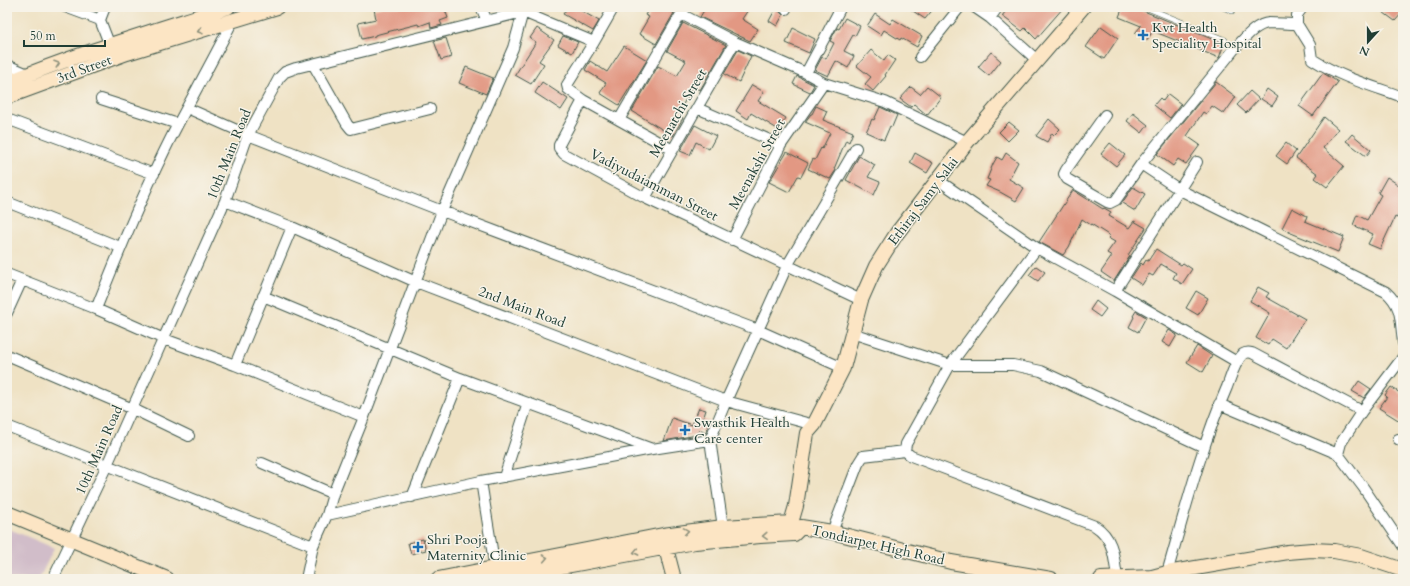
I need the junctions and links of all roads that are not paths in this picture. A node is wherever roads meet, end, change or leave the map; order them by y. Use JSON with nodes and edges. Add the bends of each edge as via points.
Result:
{"nodes":[{"id":1,"x":65,"y":7,"type":"edge"},
{"id":2,"x":105,"y":7,"type":"edge"},
{"id":3,"x":228,"y":7,"type":"edge"},
{"id":4,"x":277,"y":7,"type":"edge"},
{"id":5,"x":481,"y":7,"type":"edge"},
{"id":6,"x":614,"y":7,"type":"edge"},
{"id":7,"x":841,"y":7,"type":"edge"},
{"id":8,"x":960,"y":7,"type":"edge"},
{"id":9,"x":974,"y":7,"type":"edge"},
{"id":10,"x":998,"y":7,"type":"edge"},
{"id":11,"x":1084,"y":7,"type":"edge"},
{"id":12,"x":1145,"y":7,"type":"edge"},
{"id":13,"x":1223,"y":7,"type":"edge"},
{"id":14,"x":1303,"y":7,"type":"edge"},
{"id":15,"x":683,"y":10,"type":"edge"},
{"id":16,"x":1232,"y":11,"type":"dead end"},
{"id":17,"x":522,"y":12,"type":"junction"},
{"id":18,"x":990,"y":18,"type":"junction"},
{"id":19,"x":100,"y":20,"type":"junction"},
{"id":20,"x":487,"y":21,"type":"junction"},
{"id":21,"x":232,"y":22,"type":"junction"},
{"id":22,"x":1297,"y":24,"type":"junction"},
{"id":23,"x":1225,"y":40,"type":"dead end"},
{"id":24,"x":594,"y":42,"type":"junction"},
{"id":25,"x":735,"y":42,"type":"junction"},
{"id":26,"x":110,"y":46,"type":"junction"},
{"id":27,"x":920,"y":57,"type":"dead end"},
{"id":28,"x":1038,"y":61,"type":"junction"},
{"id":29,"x":313,"y":64,"type":"junction"},
{"id":30,"x":7,"y":65,"type":"edge"},
{"id":31,"x":806,"y":73,"type":"junction"},
{"id":32,"x":28,"y":74,"type":"junction"},
{"id":33,"x":7,"y":83,"type":"edge"},
{"id":34,"x":824,"y":83,"type":"junction"},
{"id":35,"x":7,"y":97,"type":"edge"},
{"id":36,"x":1403,"y":97,"type":"edge"},
{"id":37,"x":101,"y":99,"type":"dead end"},
{"id":38,"x":583,"y":100,"type":"junction"},
{"id":39,"x":187,"y":108,"type":"junction"},
{"id":40,"x":697,"y":108,"type":"junction"},
{"id":41,"x":430,"y":109,"type":"dead end"},
{"id":42,"x":1105,"y":115,"type":"dead end"},
{"id":43,"x":7,"y":119,"type":"edge"},
{"id":44,"x":619,"y":120,"type":"junction"},
{"id":45,"x":178,"y":124,"type":"junction"},
{"id":46,"x":248,"y":135,"type":"junction"},
{"id":47,"x":967,"y":142,"type":"junction"},
{"id":48,"x":781,"y":145,"type":"junction"},
{"id":49,"x":856,"y":148,"type":"dead end"},
{"id":50,"x":672,"y":150,"type":"junction"},
{"id":51,"x":1197,"y":162,"type":"dead end"},
{"id":52,"x":1141,"y":164,"type":"junction"},
{"id":53,"x":154,"y":174,"type":"junction"},
{"id":54,"x":938,"y":180,"type":"junction"},
{"id":55,"x":1180,"y":190,"type":"junction"},
{"id":56,"x":645,"y":198,"type":"junction"},
{"id":57,"x":225,"y":201,"type":"junction"},
{"id":58,"x":7,"y":202,"type":"edge"},
{"id":59,"x":442,"y":211,"type":"junction"},
{"id":60,"x":292,"y":227,"type":"junction"},
{"id":61,"x":732,"y":240,"type":"junction"},
{"id":62,"x":120,"y":247,"type":"junction"},
{"id":63,"x":1037,"y":248,"type":"junction"},
{"id":64,"x":787,"y":266,"type":"junction"},
{"id":65,"x":7,"y":274,"type":"edge"},
{"id":66,"x":22,"y":280,"type":"junction"},
{"id":67,"x":416,"y":282,"type":"junction"},
{"id":68,"x":1115,"y":291,"type":"junction"},
{"id":69,"x":263,"y":296,"type":"junction"},
{"id":70,"x":861,"y":300,"type":"junction"},
{"id":71,"x":96,"y":309,"type":"junction"},
{"id":72,"x":7,"y":313,"type":"edge"},
{"id":73,"x":758,"y":330,"type":"junction"},
{"id":74,"x":852,"y":333,"type":"junction"},
{"id":75,"x":164,"y":339,"type":"junction"},
{"id":76,"x":1403,"y":343,"type":"edge"},
{"id":77,"x":390,"y":349,"type":"junction"},
{"id":78,"x":7,"y":355,"type":"edge"},
{"id":79,"x":1403,"y":357,"type":"edge"},
{"id":80,"x":1237,"y":362,"type":"junction"},
{"id":81,"x":950,"y":364,"type":"junction"},
{"id":82,"x":235,"y":365,"type":"junction"},
{"id":83,"x":843,"y":368,"type":"junction"},
{"id":84,"x":460,"y":378,"type":"junction"},
{"id":85,"x":726,"y":400,"type":"junction"},
{"id":86,"x":528,"y":403,"type":"junction"},
{"id":87,"x":1219,"y":404,"type":"junction"},
{"id":88,"x":133,"y":409,"type":"junction"},
{"id":89,"x":1362,"y":411,"type":"junction"},
{"id":90,"x":364,"y":417,"type":"junction"},
{"id":91,"x":814,"y":425,"type":"junction"},
{"id":92,"x":7,"y":426,"type":"edge"},
{"id":93,"x":189,"y":436,"type":"dead end"},
{"id":94,"x":710,"y":440,"type":"junction"},
{"id":95,"x":1204,"y":447,"type":"junction"},
{"id":96,"x":652,"y":449,"type":"junction"},
{"id":97,"x":905,"y":451,"type":"junction"},
{"id":98,"x":1338,"y":454,"type":"junction"},
{"id":99,"x":262,"y":463,"type":"dead end"},
{"id":100,"x":107,"y":465,"type":"junction"},
{"id":101,"x":504,"y":477,"type":"junction"},
{"id":102,"x":481,"y":481,"type":"junction"},
{"id":103,"x":333,"y":494,"type":"junction"},
{"id":104,"x":412,"y":497,"type":"junction"},
{"id":105,"x":7,"y":513,"type":"edge"},
{"id":106,"x":327,"y":515,"type":"junction"},
{"id":107,"x":796,"y":525,"type":"junction"},
{"id":108,"x":723,"y":527,"type":"junction"},
{"id":109,"x":832,"y":532,"type":"junction"},
{"id":110,"x":73,"y":539,"type":"junction"},
{"id":111,"x":664,"y":540,"type":"junction"},
{"id":112,"x":313,"y":546,"type":"junction"},
{"id":113,"x":1403,"y":546,"type":"edge"},
{"id":114,"x":1403,"y":570,"type":"edge"},
{"id":115,"x":1167,"y":573,"type":"junction"},
{"id":116,"x":495,"y":574,"type":"edge"},
{"id":117,"x":1117,"y":578,"type":"junction"},
{"id":118,"x":1152,"y":578,"type":"edge"},
{"id":119,"x":53,"y":579,"type":"edge"},
{"id":120,"x":167,"y":579,"type":"edge"},
{"id":121,"x":306,"y":579,"type":"edge"},
{"id":122,"x":438,"y":579,"type":"edge"},
{"id":123,"x":674,"y":579,"type":"edge"},
{"id":124,"x":1051,"y":579,"type":"edge"},
{"id":125,"x":1101,"y":579,"type":"edge"}],
"edges":[{"from":1,"to":19,"type":"street"},
{"from":2,"to":19,"type":"street"},
{"from":3,"to":26,"type":"main road","name":"3rd Street"},
{"from":4,"to":21,"type":"main road","name":"3rd Street"},
{"from":5,"to":20,"type":"street"},
{"from":6,"to":24,"type":"street"},
{"from":7,"to":31,"type":"street"},
{"from":8,"to":27,"type":"street"},
{"from":9,"to":18,"type":"street"},
{"from":10,"to":18,"type":"street"},
{"from":11,"to":28,"type":"main road","name":"Ethiraj Samy Salai"},
{"from":12,"to":23,"type":"lane"},
{"from":13,"to":16,"type":"lane"},
{"from":14,"to":22,"type":"street","via":[[1297,15]]},
{"from":15,"to":25,"type":"street"},
{"from":15,"to":44,"type":"street"},
{"from":17,"to":20,"type":"street","name":"10th Main Road"},
{"from":17,"to":24,"type":"street"},
{"from":17,"to":59,"type":"street","via":[[513,48]]},
{"from":18,"to":28,"type":"street"},
{"from":19,"to":26,"type":"street"},
{"from":20,"to":29,"type":"street","name":"10th Main Road"},
{"from":21,"to":35,"type":"main road","name":"3rd Street","one_way":true,"via":[[127,54]]},
{"from":21,"to":39,"type":"street"},
{"from":22,"to":36,"type":"street","via":[[1310,45],[1312,59],[1325,68]]},
{"from":22,"to":52,"type":"street","via":[[1267,23],[1247,36]]},
{"from":24,"to":38,"type":"street","via":[[566,85]]},
{"from":25,"to":31,"type":"street"},
{"from":25,"to":40,"type":"street","name":"Meenatchi Street"},
{"from":32,"to":26,"type":"main road","name":"3rd Street","one_way":true},
{"from":28,"to":47,"type":"main road","name":"Ethiraj Samy Salai"},
{"from":29,"to":41,"type":"street","via":[[351,129]]},
{"from":29,"to":46,"type":"street","name":"10th Main Road","via":[[285,72],[279,78]]},
{"from":30,"to":32,"type":"street"},
{"from":31,"to":34,"type":"street"},
{"from":32,"to":33,"type":"main road","name":"3rd Street"},
{"from":34,"to":47,"type":"street","via":[[885,102]]},
{"from":34,"to":48,"type":"street","name":"Meenakshi Street"},
{"from":37,"to":45,"type":"street"},
{"from":38,"to":44,"type":"street"},
{"from":38,"to":56,"type":"street","name":"Vadiyudaiamman Street","via":[[560,144],[561,152]]},
{"from":39,"to":45,"type":"street"},
{"from":39,"to":46,"type":"street"},
{"from":40,"to":48,"type":"street"},
{"from":40,"to":50,"type":"street","name":"Meenatchi Street"},
{"from":42,"to":52,"type":"street","via":[[1066,170],[1065,177],[1110,203],[1116,200]]},
{"from":43,"to":53,"type":"street"},
{"from":44,"to":50,"type":"street"},
{"from":45,"to":53,"type":"street"},
{"from":46,"to":57,"type":"street","name":"10th Main Road"},
{"from":46,"to":59,"type":"street"},
{"from":47,"to":54,"type":"main road","name":"Ethiraj Samy Salai"},
{"from":48,"to":61,"type":"street","name":"Meenakshi Street"},
{"from":49,"to":64,"type":"street"},
{"from":50,"to":56,"type":"street","name":"Meenatchi Street"},
{"from":51,"to":55,"type":"street"},
{"from":52,"to":55,"type":"street"},
{"from":53,"to":62,"type":"street"},
{"from":54,"to":63,"type":"street"},
{"from":54,"to":70,"type":"main road","name":"Ethiraj Samy Salai","via":[[897,233],[876,266]]},
{"from":55,"to":68,"type":"street"},
{"from":55,"to":76,"type":"street","via":[[1386,292],[1399,308]]},
{"from":56,"to":61,"type":"street","name":"Vadiyudaiamman Street"},
{"from":57,"to":60,"type":"street","name":"2nd Main Road"},
{"from":57,"to":75,"type":"street","name":"10th Main Road"},
{"from":58,"to":62,"type":"street"},
{"from":59,"to":67,"type":"street"},
{"from":59,"to":73,"type":"street"},
{"from":60,"to":67,"type":"street","name":"2nd Main Road"},
{"from":60,"to":69,"type":"street"},
{"from":61,"to":64,"type":"street","name":"Vadiyudaiamman Street"},
{"from":62,"to":71,"type":"street"},
{"from":63,"to":68,"type":"street"},
{"from":63,"to":81,"type":"street"},
{"from":64,"to":70,"type":"street","name":"Vadiyudaiamman Street"},
{"from":64,"to":73,"type":"street"},
{"from":65,"to":66,"type":"street"},
{"from":66,"to":71,"type":"street"},
{"from":66,"to":72,"type":"street"},
{"from":67,"to":77,"type":"street"},
{"from":67,"to":85,"type":"street","name":"2nd Main Road"},
{"from":68,"to":80,"type":"street"},
{"from":69,"to":77,"type":"street"},
{"from":69,"to":82,"type":"street"},
{"from":70,"to":74,"type":"main road","name":"Ethiraj Samy Salai"},
{"from":71,"to":75,"type":"street"},
{"from":73,"to":83,"type":"street"},
{"from":73,"to":85,"type":"street"},
{"from":74,"to":81,"type":"street"},
{"from":74,"to":83,"type":"main road","name":"Ethiraj Samy Salai"},
{"from":75,"to":82,"type":"street"},
{"from":75,"to":88,"type":"street","name":"10th Main Road"},
{"from":77,"to":84,"type":"street"},
{"from":77,"to":90,"type":"street"},
{"from":78,"to":88,"type":"street"},
{"from":79,"to":89,"type":"street"},
{"from":80,"to":87,"type":"street"},
{"from":80,"to":89,"type":"street","via":[[1245,353],[1252,353]]},
{"from":81,"to":95,"type":"street","via":[[1013,365],[1041,371]]},
{"from":81,"to":97,"type":"street","via":[[906,444]]},
{"from":82,"to":90,"type":"street"},
{"from":83,"to":91,"type":"main road","name":"Ethiraj Samy Salai"},
{"from":84,"to":86,"type":"street"},
{"from":84,"to":104,"type":"street"},
{"from":85,"to":91,"type":"street","name":"2nd Main Road"},
{"from":85,"to":94,"type":"street"},
{"from":86,"to":96,"type":"street"},
{"from":86,"to":101,"type":"street"},
{"from":87,"to":95,"type":"street"},
{"from":87,"to":98,"type":"street"},
{"from":88,"to":93,"type":"street"},
{"from":88,"to":100,"type":"street","name":"10th Main Road"},
{"from":89,"to":98,"type":"street","via":[[1341,443]]},
{"from":90,"to":103,"type":"street"},
{"from":91,"to":107,"type":"main road","name":"Ethiraj Samy Salai","via":[[807,432],[796,506]]},
{"from":92,"to":100,"type":"street"},
{"from":94,"to":96,"type":"street"},
{"from":94,"to":108,"type":"street"},
{"from":95,"to":115,"type":"street"},
{"from":96,"to":101,"type":"street"},
{"from":97,"to":109,"type":"street","via":[[863,456]]},
{"from":97,"to":117,"type":"street","via":[[911,456],[1095,526],[1103,531],[1110,542]]},
{"from":98,"to":113,"type":"street"},
{"from":99,"to":103,"type":"street"},
{"from":100,"to":110,"type":"street","name":"10th Main Road"},
{"from":100,"to":112,"type":"street"},
{"from":101,"to":102,"type":"street"},
{"from":102,"to":104,"type":"street"},
{"from":102,"to":116,"type":"street"},
{"from":103,"to":106,"type":"street"},
{"from":104,"to":106,"type":"street"},
{"from":105,"to":110,"type":"main road"},
{"from":106,"to":112,"type":"street"},
{"from":107,"to":108,"type":"main road","name":"Tondiarpet High Road"},
{"from":107,"to":109,"type":"main road","name":"Tondiarpet High Road"},
{"from":107,"to":111,"type":"main road","name":"Tondiarpet High Road","one_way":true,"via":[[794,534],[702,541]]},
{"from":111,"to":108,"type":"main road","name":"Tondiarpet High Road","one_way":true},
{"from":109,"to":124,"type":"main road","name":"Tondiarpet High Road","via":[[951,562]]},
{"from":110,"to":119,"type":"street","name":"10th Main Road"},
{"from":110,"to":120,"type":"main road"},
{"from":111,"to":116,"type":"main road","name":"Tondiarpet High Road"},
{"from":111,"to":123,"type":"main road"},
{"from":112,"to":121,"type":"street"},
{"from":114,"to":115,"type":"main road","via":[[1361,556],[1312,550]]},
{"from":115,"to":118,"type":"main road"},
{"from":116,"to":122,"type":"main road","name":"Tondiarpet High Road"},
{"from":117,"to":118,"type":"main road"},
{"from":117,"to":125,"type":"main road"}]}
